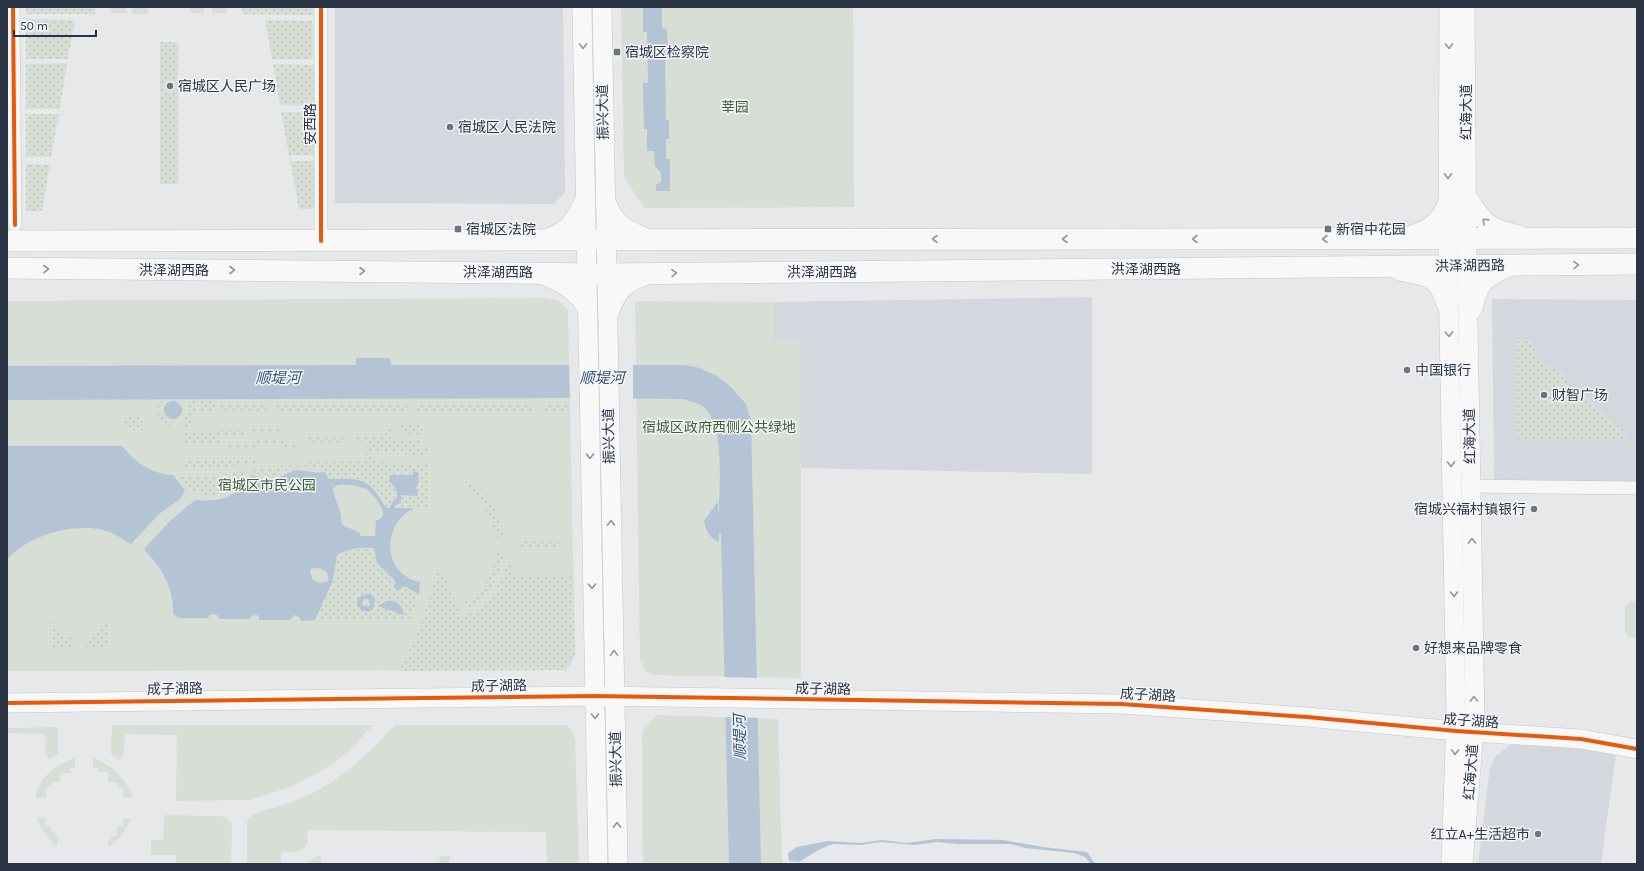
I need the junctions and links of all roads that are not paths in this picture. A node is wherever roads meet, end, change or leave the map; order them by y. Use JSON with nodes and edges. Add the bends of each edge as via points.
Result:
{"nodes":[{"id":1,"x":13,"y":7,"type":"edge"},
{"id":2,"x":321,"y":7,"type":"edge"},
{"id":3,"x":582,"y":7,"type":"edge"},
{"id":4,"x":602,"y":7,"type":"edge"},
{"id":5,"x":1449,"y":7,"type":"edge"},
{"id":6,"x":1465,"y":7,"type":"edge"},
{"id":7,"x":585,"y":165,"type":"junction"},
{"id":8,"x":604,"y":165,"type":"junction"},
{"id":9,"x":1467,"y":196,"type":"junction"},
{"id":10,"x":604,"y":197,"type":"junction"},
{"id":11,"x":585,"y":198,"type":"junction"},
{"id":12,"x":1448,"y":202,"type":"junction"},
{"id":13,"x":11,"y":233,"type":"edge"},
{"id":14,"x":1637,"y":238,"type":"edge"},
{"id":15,"x":596,"y":239,"type":"junction"},
{"id":16,"x":1370,"y":239,"type":"junction"},
{"id":17,"x":1398,"y":239,"type":"junction"},
{"id":18,"x":1458,"y":239,"type":"junction"},
{"id":19,"x":1543,"y":239,"type":"junction"},
{"id":20,"x":498,"y":240,"type":"junction"},
{"id":21,"x":545,"y":240,"type":"junction"},
{"id":22,"x":651,"y":240,"type":"junction"},
{"id":23,"x":712,"y":240,"type":"junction"},
{"id":24,"x":321,"y":241,"type":"junction"},
{"id":25,"x":1637,"y":264,"type":"edge"},
{"id":26,"x":1551,"y":265,"type":"junction"},
{"id":27,"x":1457,"y":266,"type":"junction"},
{"id":28,"x":1511,"y":266,"type":"junction"},
{"id":29,"x":1377,"y":267,"type":"junction"},
{"id":30,"x":7,"y":268,"type":"edge"},
{"id":31,"x":504,"y":273,"type":"junction"},
{"id":32,"x":537,"y":273,"type":"junction"},
{"id":33,"x":652,"y":273,"type":"junction"},
{"id":34,"x":714,"y":273,"type":"junction"},
{"id":35,"x":596,"y":274,"type":"junction"},
{"id":36,"x":587,"y":310,"type":"junction"},
{"id":37,"x":1449,"y":311,"type":"junction"},
{"id":38,"x":607,"y":328,"type":"junction"},
{"id":39,"x":588,"y":335,"type":"junction"},
{"id":40,"x":1468,"y":340,"type":"junction"},
{"id":41,"x":1471,"y":486,"type":"junction"},
{"id":42,"x":1637,"y":488,"type":"edge"},
{"id":43,"x":594,"y":690,"type":"junction"},
{"id":44,"x":614,"y":690,"type":"junction"},
{"id":45,"x":7,"y":691,"type":"edge"},
{"id":46,"x":7,"y":702,"type":"edge"},
{"id":47,"x":1465,"y":725,"type":"junction"},
{"id":48,"x":1637,"y":737,"type":"edge"},
{"id":49,"x":1637,"y":749,"type":"edge"},
{"id":50,"x":598,"y":864,"type":"edge"},
{"id":51,"x":618,"y":864,"type":"edge"},
{"id":52,"x":1450,"y":864,"type":"edge"},
{"id":53,"x":1463,"y":864,"type":"edge"}],
"edges":[{"from":1,"to":13,"type":"street"},
{"from":2,"to":24,"type":"street","name":"安西路"},
{"from":3,"to":7,"type":"main road","name":"振兴大道","one_way":true},
{"from":4,"to":8,"type":"main road","name":"振兴大道"},
{"from":5,"to":12,"type":"main road","name":"红海大道","one_way":true},
{"from":6,"to":9,"type":"main road","name":"红海大道"},
{"from":7,"to":8,"type":"main road","via":[[594,170]]},
{"from":7,"to":11,"type":"main road","name":"振兴大道"},
{"from":8,"to":10,"type":"main road","name":"振兴大道"},
{"from":9,"to":18,"type":"main road","name":"红海大道"},
{"from":19,"to":9,"type":"main road","one_way":true,"via":[[1499,231],[1482,219]]},
{"from":10,"to":15,"type":"main road","name":"振兴大道"},
{"from":10,"to":22,"type":"main road","via":[[618,224]]},
{"from":11,"to":15,"type":"main road","name":"振兴大道"},
{"from":11,"to":21,"type":"main road","via":[[568,228]]},
{"from":12,"to":17,"type":"main road","via":[[1443,215],[1428,228]]},
{"from":12,"to":18,"type":"main road","name":"红海大道"},
{"from":13,"to":24,"type":"main road","name":"洪泽湖西路"},
{"from":14,"to":19,"type":"main road","name":"洪泽湖西路"},
{"from":15,"to":21,"type":"main road","name":"洪泽湖西路"},
{"from":15,"to":22,"type":"main road","name":"洪泽湖西路"},
{"from":15,"to":35,"type":"main road","name":"振兴大道"},
{"from":16,"to":17,"type":"main road","name":"洪泽湖西路"},
{"from":16,"to":23,"type":"main road","name":"洪泽湖西路","one_way":true},
{"from":16,"to":29,"type":"main road","via":[[1376,249]]},
{"from":17,"to":18,"type":"main road","name":"洪泽湖西路"},
{"from":18,"to":19,"type":"main road","name":"洪泽湖西路"},
{"from":18,"to":27,"type":"main road","name":"红海大道"},
{"from":19,"to":26,"type":"main road","via":[[1546,242],[1544,259]]},
{"from":20,"to":21,"type":"main road","name":"洪泽湖西路"},
{"from":20,"to":24,"type":"main road","name":"洪泽湖西路"},
{"from":20,"to":31,"type":"main road","via":[[507,245],[512,255],[512,261]]},
{"from":22,"to":23,"type":"main road","name":"洪泽湖西路"},
{"from":23,"to":34,"type":"main road","via":[[698,245],[692,252],[691,259],[700,269]]},
{"from":26,"to":25,"type":"main road","name":"洪泽湖西路","one_way":true},
{"from":26,"to":28,"type":"main road","name":"洪泽湖西路"},
{"from":27,"to":28,"type":"main road","name":"洪泽湖西路"},
{"from":27,"to":29,"type":"main road","name":"洪泽湖西路"},
{"from":27,"to":37,"type":"main road","name":"红海大道"},
{"from":27,"to":40,"type":"main road","name":"红海大道"},
{"from":28,"to":40,"type":"main road","via":[[1492,274],[1478,288]]},
{"from":29,"to":34,"type":"main road","name":"洪泽湖西路"},
{"from":29,"to":37,"type":"main road","via":[[1420,275],[1438,284]]},
{"from":30,"to":31,"type":"main road","name":"洪泽湖西路","one_way":true},
{"from":31,"to":32,"type":"main road","name":"洪泽湖西路"},
{"from":32,"to":35,"type":"main road","name":"洪泽湖西路"},
{"from":32,"to":36,"type":"main road","via":[[567,286]]},
{"from":33,"to":34,"type":"main road","name":"洪泽湖西路","one_way":true},
{"from":33,"to":35,"type":"main road","name":"洪泽湖西路"},
{"from":33,"to":38,"type":"main road","via":[[635,279],[619,291]]},
{"from":35,"to":36,"type":"main road","name":"振兴大道"},
{"from":35,"to":38,"type":"main road","name":"振兴大道"},
{"from":36,"to":39,"type":"main road","name":"振兴大道"},
{"from":37,"to":47,"type":"main road","name":"红海大道","one_way":true},
{"from":38,"to":39,"type":"main road"},
{"from":44,"to":38,"type":"main road","name":"振兴大道","one_way":true},
{"from":39,"to":43,"type":"main road","name":"振兴大道","one_way":true},
{"from":40,"to":41,"type":"main road","name":"红海大道"},
{"from":41,"to":42,"type":"street"},
{"from":47,"to":41,"type":"main road","name":"红海大道","one_way":true},
{"from":43,"to":44,"type":"main road","name":"成子湖路"},
{"from":43,"to":45,"type":"main road","name":"成子湖路"},
{"from":43,"to":46,"type":"main road","name":"成子湖路"},
{"from":43,"to":50,"type":"main road","name":"振兴大道","one_way":true},
{"from":44,"to":47,"type":"main road","name":"成子湖路","via":[[1121,704]]},
{"from":51,"to":44,"type":"main road","name":"振兴大道","one_way":true},
{"from":47,"to":48,"type":"main road","name":"成子湖路","via":[[1583,728]]},
{"from":47,"to":49,"type":"main road","name":"成子湖路","via":[[1581,739]]},
{"from":47,"to":52,"type":"main road","name":"红海大道","one_way":true},
{"from":47,"to":53,"type":"main road","name":"红海大道"}]}
